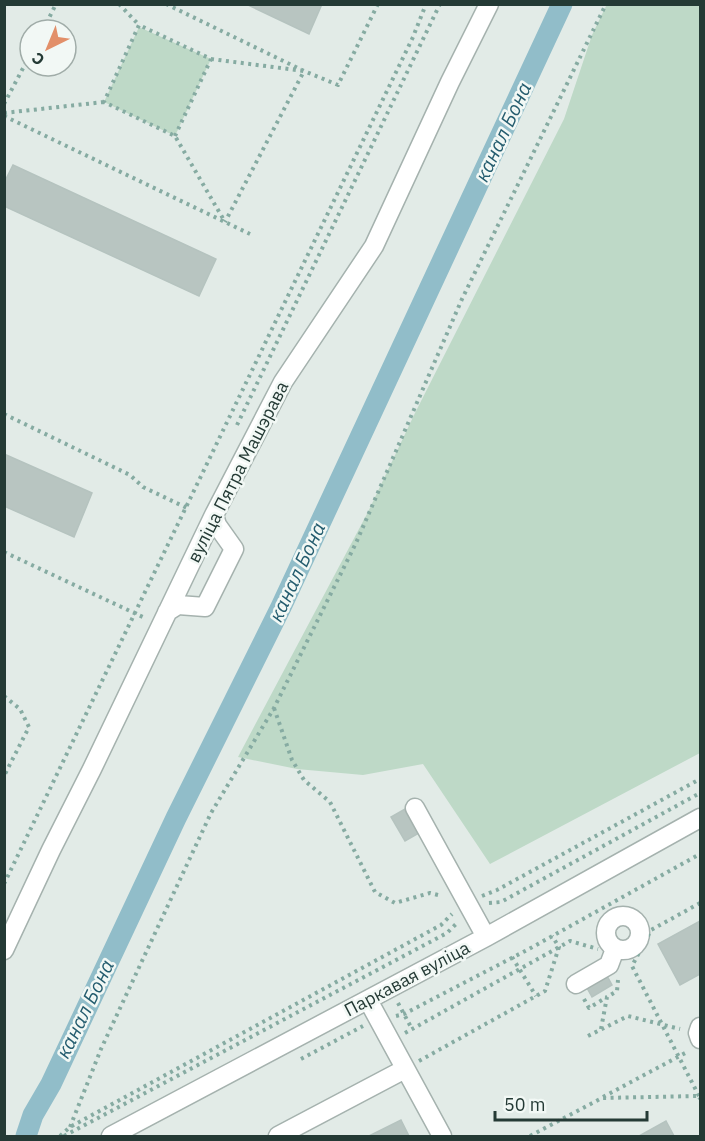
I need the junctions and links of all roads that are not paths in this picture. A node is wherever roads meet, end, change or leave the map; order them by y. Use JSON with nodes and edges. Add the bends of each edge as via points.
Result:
{"nodes":[{"id":1,"x":489,"y":4,"type":"edge"},
{"id":2,"x":214,"y":515,"type":"junction"},
{"id":3,"x":164,"y":619,"type":"junction"},
{"id":4,"x":415,"y":808,"type":"dead end"},
{"id":5,"x":700,"y":818,"type":"edge"},
{"id":6,"x":486,"y":937,"type":"junction"},
{"id":7,"x":4,"y":950,"type":"edge"},
{"id":8,"x":612,"y":957,"type":"junction"},
{"id":9,"x":576,"y":984,"type":"dead end"},
{"id":10,"x":368,"y":1000,"type":"junction"},
{"id":11,"x":408,"y":1061,"type":"junction"},
{"id":12,"x":111,"y":1137,"type":"edge"},
{"id":13,"x":278,"y":1137,"type":"edge"},
{"id":14,"x":442,"y":1137,"type":"edge"}],
"edges":[{"from":1,"to":2,"type":"street","name":"вуліца Пятра Машэрава","via":[[374,246],[283,382]]},
{"from":2,"to":3,"type":"street","name":"вуліца Пятра Машэрава"},
{"from":2,"to":3,"type":"street","via":[[234,549],[205,607],[178,605]]},
{"from":3,"to":7,"type":"street","name":"вуліца Пятра Машэрава"},
{"from":4,"to":6,"type":"street","via":[[462,907]]},
{"from":5,"to":6,"type":"street","name":"Паркавая вуліца"},
{"from":6,"to":10,"type":"street","name":"Паркавая вуліца"},
{"from":8,"to":8,"type":"street","via":[[636,945],[643,922],[629,917],[612,920],[606,930]]},
{"from":8,"to":9,"type":"street"},
{"from":10,"to":11,"type":"street"},
{"from":10,"to":12,"type":"street","name":"Паркавая вуліца"},
{"from":11,"to":13,"type":"street"},
{"from":11,"to":14,"type":"street"}]}
